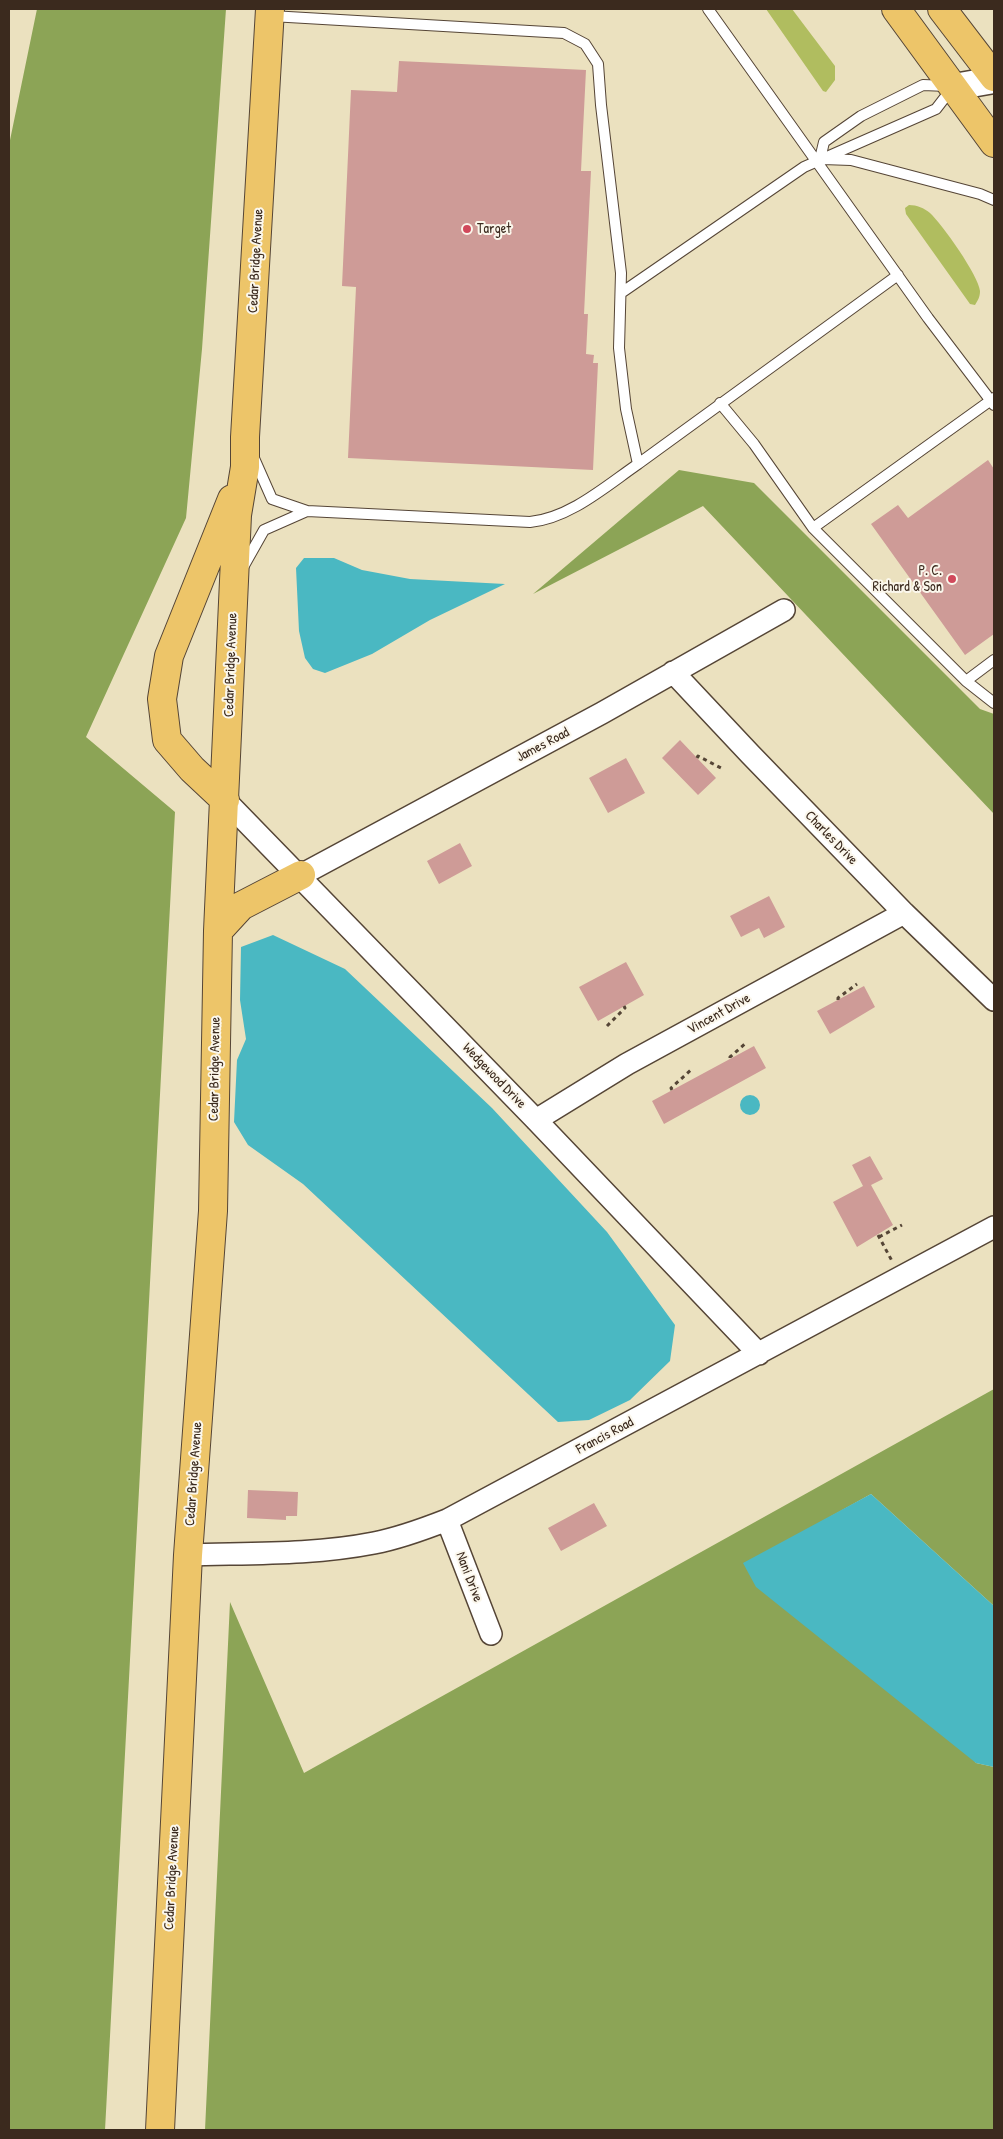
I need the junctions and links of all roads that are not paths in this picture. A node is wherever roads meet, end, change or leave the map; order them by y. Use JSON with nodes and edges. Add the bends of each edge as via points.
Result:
{"nodes":[{"id":1,"x":708,"y":9,"type":"edge"},
{"id":2,"x":896,"y":9,"type":"edge"},
{"id":3,"x":942,"y":9,"type":"edge"},
{"id":4,"x":270,"y":12,"type":"edge"},
{"id":5,"x":994,"y":79,"type":"edge"},
{"id":6,"x":954,"y":87,"type":"junction"},
{"id":7,"x":994,"y":143,"type":"edge"},
{"id":8,"x":818,"y":160,"type":"junction"},
{"id":9,"x":994,"y":200,"type":"edge"},
{"id":10,"x":898,"y":275,"type":"junction"},
{"id":11,"x":621,"y":293,"type":"junction"},
{"id":12,"x":993,"y":401,"type":"edge"},
{"id":13,"x":720,"y":404,"type":"junction"},
{"id":14,"x":245,"y":437,"type":"junction"},
{"id":15,"x":638,"y":464,"type":"junction"},
{"id":16,"x":245,"y":467,"type":"junction"},
{"id":17,"x":307,"y":510,"type":"junction"},
{"id":18,"x":814,"y":528,"type":"junction"},
{"id":19,"x":234,"y":583,"type":"junction"},
{"id":20,"x":784,"y":610,"type":"dead end"},
{"id":21,"x":994,"y":660,"type":"edge"},
{"id":22,"x":674,"y":672,"type":"junction"},
{"id":23,"x":966,"y":681,"type":"junction"},
{"id":24,"x":994,"y":703,"type":"edge"},
{"id":25,"x":226,"y":800,"type":"junction"},
{"id":26,"x":301,"y":876,"type":"junction"},
{"id":27,"x":904,"y":913,"type":"junction"},
{"id":28,"x":218,"y":931,"type":"junction"},
{"id":29,"x":994,"y":1000,"type":"edge"},
{"id":30,"x":536,"y":1120,"type":"junction"},
{"id":31,"x":994,"y":1227,"type":"edge"},
{"id":32,"x":759,"y":1354,"type":"junction"},
{"id":33,"x":447,"y":1520,"type":"junction"},
{"id":34,"x":188,"y":1555,"type":"junction"},
{"id":35,"x":491,"y":1634,"type":"dead end"},
{"id":36,"x":160,"y":2130,"type":"edge"}],
"edges":[{"from":1,"to":8,"type":"lane"},
{"from":2,"to":6,"type":"main road"},
{"from":3,"to":5,"type":"main road"},
{"from":4,"to":11,"type":"lane","via":[[564,33],[585,44],[598,64]]},
{"from":4,"to":14,"type":"main road","name":"Cedar Bridge Avenue"},
{"from":5,"to":6,"type":"street"},
{"from":6,"to":7,"type":"main road"},
{"from":6,"to":8,"type":"lane","via":[[936,109]]},
{"from":6,"to":8,"type":"lane","via":[[923,85],[869,112],[824,142]]},
{"from":8,"to":9,"type":"lane","via":[[851,160]]},
{"from":8,"to":10,"type":"lane"},
{"from":8,"to":11,"type":"lane"},
{"from":10,"to":12,"type":"lane"},
{"from":10,"to":13,"type":"lane"},
{"from":11,"to":15,"type":"lane","via":[[619,348],[626,409]]},
{"from":12,"to":18,"type":"lane"},
{"from":13,"to":15,"type":"lane"},
{"from":13,"to":18,"type":"lane","via":[[754,444]]},
{"from":14,"to":16,"type":"main road","name":"Cedar Bridge Avenue"},
{"from":14,"to":17,"type":"lane","via":[[272,499]]},
{"from":15,"to":17,"type":"lane","via":[[577,505],[547,520],[530,522]]},
{"from":16,"to":19,"type":"main road","name":"Cedar Bridge Avenue","via":[[237,515]]},
{"from":16,"to":25,"type":"main road","via":[[169,656],[162,699],[167,740],[192,769]]},
{"from":17,"to":19,"type":"lane","via":[[264,530]]},
{"from":18,"to":23,"type":"lane"},
{"from":19,"to":25,"type":"main road","name":"Cedar Bridge Avenue"},
{"from":20,"to":22,"type":"street","name":"James Road"},
{"from":21,"to":23,"type":"lane"},
{"from":22,"to":26,"type":"street","name":"James Road"},
{"from":22,"to":27,"type":"street","name":"Charles Drive"},
{"from":23,"to":24,"type":"lane"},
{"from":25,"to":26,"type":"street","name":"Wedgewood Drive"},
{"from":25,"to":28,"type":"main road","name":"Cedar Bridge Avenue"},
{"from":26,"to":28,"type":"main road","via":[[241,906]]},
{"from":26,"to":30,"type":"street","name":"Wedgewood Drive"},
{"from":27,"to":29,"type":"street","name":"Charles Drive"},
{"from":27,"to":30,"type":"street","name":"Vincent Drive","via":[[627,1064]]},
{"from":28,"to":34,"type":"main road","name":"Cedar Bridge Avenue","via":[[212,1211]]},
{"from":30,"to":32,"type":"street","name":"Wedgewood Drive"},
{"from":31,"to":32,"type":"street","name":"Francis Road"},
{"from":32,"to":33,"type":"street","name":"Francis Road"},
{"from":33,"to":34,"type":"street","name":"Francis Road","via":[[374,1543],[302,1552]]},
{"from":33,"to":35,"type":"street","name":"Nani Drive"},
{"from":34,"to":36,"type":"main road","name":"Cedar Bridge Avenue"}]}
